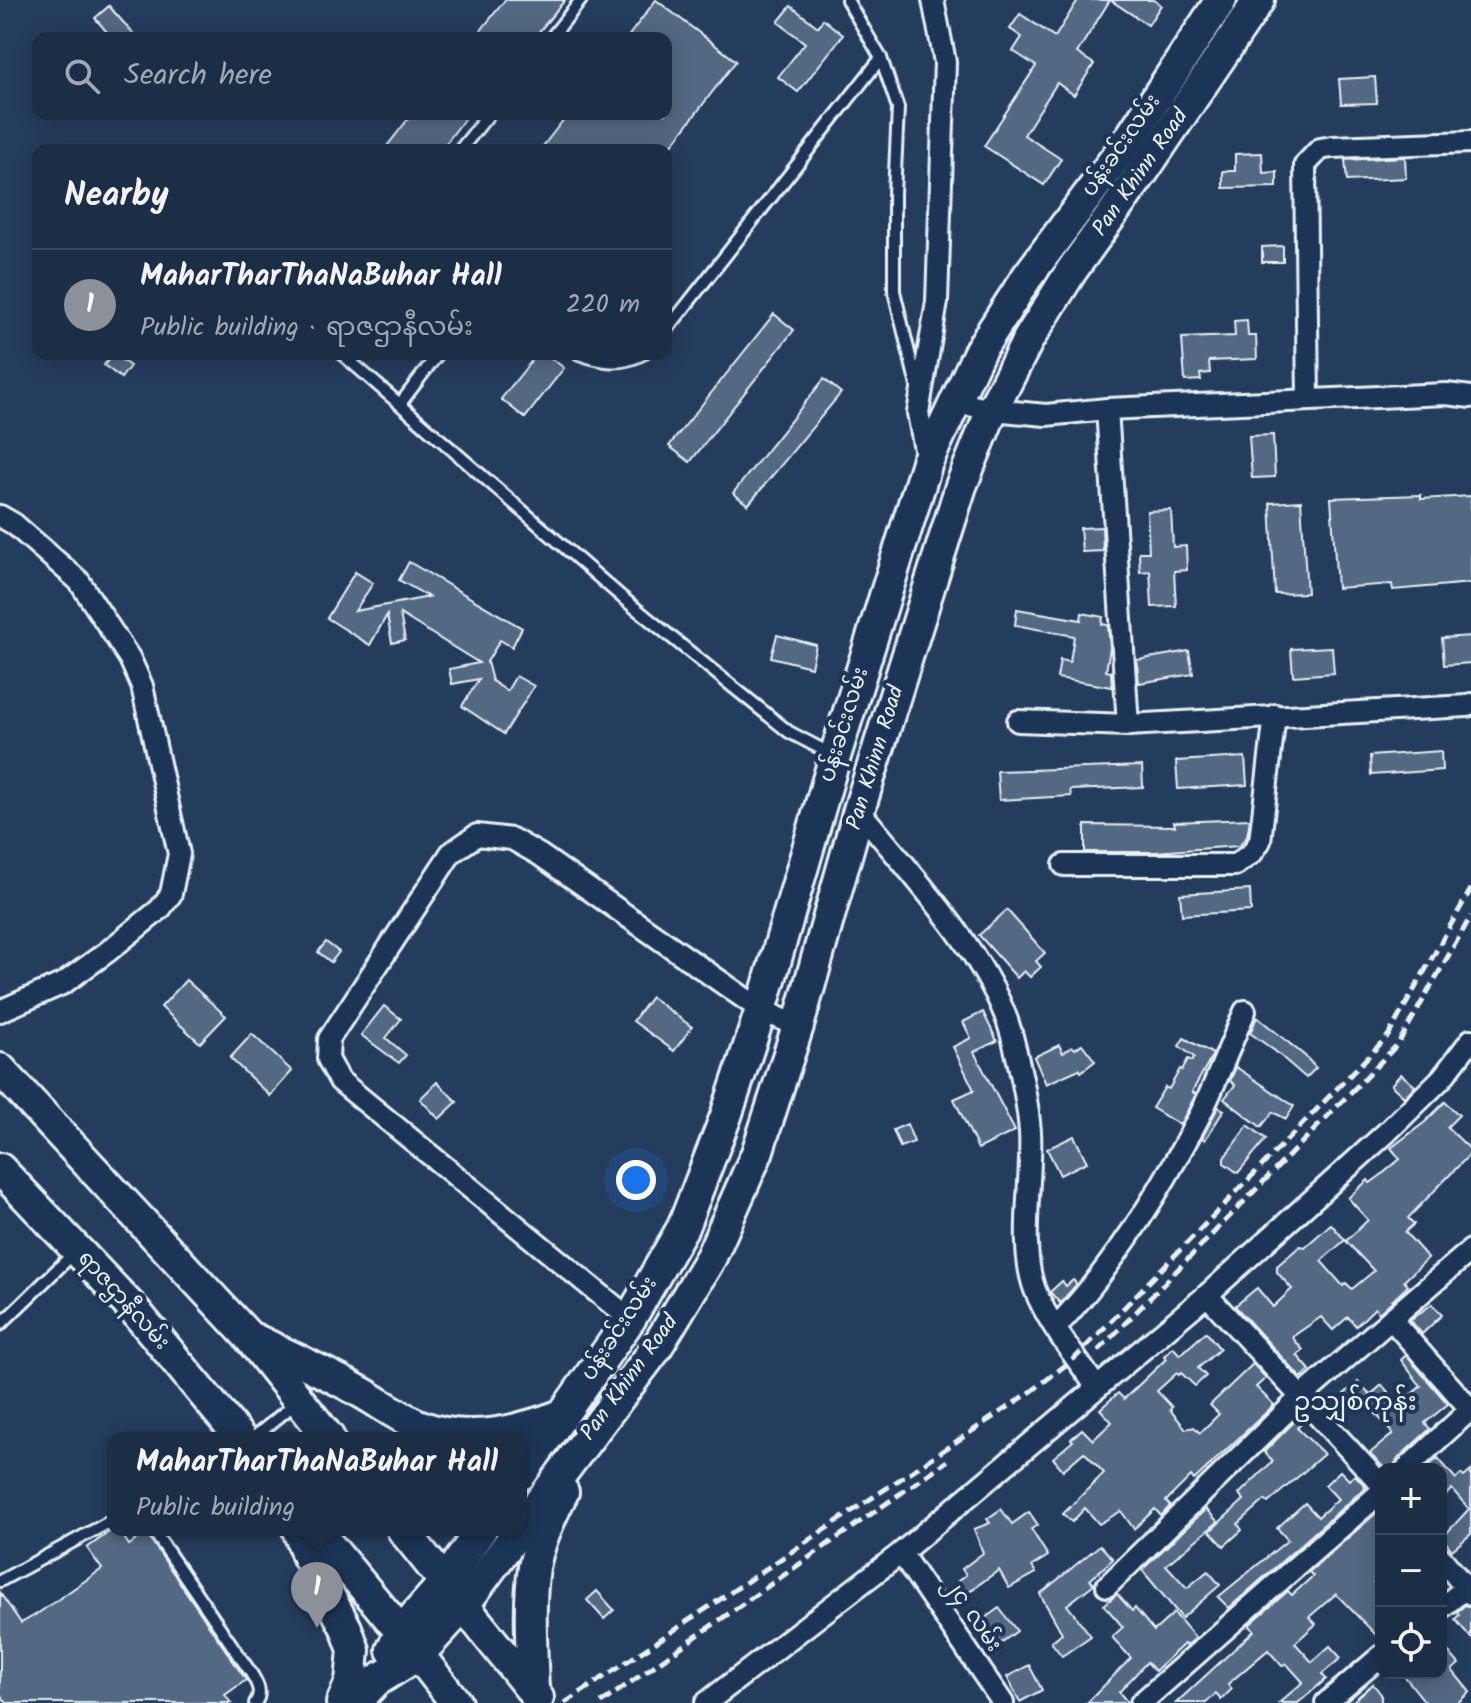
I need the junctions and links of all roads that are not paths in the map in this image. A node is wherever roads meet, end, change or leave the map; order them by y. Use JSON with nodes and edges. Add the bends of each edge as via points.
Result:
{"nodes":[{"id":1,"x":581,"y":0,"type":"edge"},
{"id":2,"x":847,"y":0,"type":"edge"},
{"id":3,"x":933,"y":0,"type":"edge"},
{"id":4,"x":1221,"y":0,"type":"edge"},
{"id":5,"x":1259,"y":0,"type":"edge"},
{"id":6,"x":556,"y":32,"type":"edge"},
{"id":7,"x":881,"y":58,"type":"junction"},
{"id":8,"x":484,"y":120,"type":"edge"},
{"id":9,"x":1471,"y":142,"type":"edge"},
{"id":10,"x":465,"y":144,"type":"edge"},
{"id":11,"x":672,"y":323,"type":"edge"},
{"id":12,"x":349,"y":360,"type":"edge"},
{"id":13,"x":433,"y":360,"type":"edge"},
{"id":14,"x":596,"y":360,"type":"edge"},
{"id":15,"x":628,"y":360,"type":"edge"},
{"id":16,"x":920,"y":395,"type":"junction"},
{"id":17,"x":1471,"y":397,"type":"edge"},
{"id":18,"x":1308,"y":400,"type":"junction"},
{"id":19,"x":955,"y":402,"type":"junction"},
{"id":20,"x":400,"y":404,"type":"junction"},
{"id":21,"x":1107,"y":409,"type":"junction"},
{"id":22,"x":992,"y":410,"type":"junction"},
{"id":23,"x":927,"y":462,"type":"junction"},
{"id":24,"x":0,"y":516,"type":"edge"},
{"id":25,"x":1471,"y":704,"type":"edge"},
{"id":26,"x":1275,"y":715,"type":"junction"},
{"id":27,"x":1018,"y":721,"type":"dead end"},
{"id":28,"x":1128,"y":725,"type":"junction"},
{"id":29,"x":835,"y":756,"type":"junction"},
{"id":30,"x":859,"y":810,"type":"junction"},
{"id":31,"x":1064,"y":865,"type":"dead end"},
{"id":32,"x":761,"y":1010,"type":"junction"},
{"id":33,"x":0,"y":1011,"type":"edge"},
{"id":34,"x":1245,"y":1011,"type":"dead end"},
{"id":35,"x":798,"y":1026,"type":"junction"},
{"id":36,"x":1471,"y":1040,"type":"edge"},
{"id":37,"x":0,"y":1069,"type":"edge"},
{"id":38,"x":0,"y":1169,"type":"edge"},
{"id":39,"x":77,"y":1250,"type":"junction"},
{"id":40,"x":1471,"y":1250,"type":"edge"},
{"id":41,"x":1207,"y":1295,"type":"junction"},
{"id":42,"x":630,"y":1319,"type":"junction"},
{"id":43,"x":1391,"y":1319,"type":"junction"},
{"id":44,"x":0,"y":1325,"type":"edge"},
{"id":45,"x":1056,"y":1327,"type":"junction"},
{"id":46,"x":248,"y":1336,"type":"junction"},
{"id":47,"x":1097,"y":1388,"type":"junction"},
{"id":48,"x":1300,"y":1398,"type":"junction"},
{"id":49,"x":298,"y":1401,"type":"junction"},
{"id":50,"x":1471,"y":1410,"type":"edge"},
{"id":51,"x":562,"y":1415,"type":"junction"},
{"id":52,"x":235,"y":1432,"type":"edge"},
{"id":53,"x":260,"y":1432,"type":"edge"},
{"id":54,"x":324,"y":1432,"type":"edge"},
{"id":55,"x":445,"y":1432,"type":"edge"},
{"id":56,"x":510,"y":1432,"type":"edge"},
{"id":57,"x":586,"y":1439,"type":"junction"},
{"id":58,"x":1413,"y":1463,"type":"edge"},
{"id":59,"x":527,"y":1465,"type":"edge"},
{"id":60,"x":1375,"y":1478,"type":"edge"},
{"id":61,"x":1375,"y":1497,"type":"edge"},
{"id":62,"x":527,"y":1519,"type":"edge"},
{"id":63,"x":107,"y":1523,"type":"edge"},
{"id":64,"x":157,"y":1536,"type":"edge"},
{"id":65,"x":300,"y":1536,"type":"edge"},
{"id":66,"x":321,"y":1536,"type":"edge"},
{"id":67,"x":408,"y":1536,"type":"edge"},
{"id":68,"x":477,"y":1536,"type":"edge"},
{"id":69,"x":515,"y":1536,"type":"edge"},
{"id":70,"x":901,"y":1553,"type":"junction"},
{"id":71,"x":1447,"y":1565,"type":"edge"},
{"id":72,"x":0,"y":1581,"type":"edge"},
{"id":73,"x":445,"y":1582,"type":"junction"},
{"id":74,"x":1107,"y":1586,"type":"dead end"},
{"id":75,"x":1469,"y":1589,"type":"edge"},
{"id":76,"x":463,"y":1606,"type":"junction"},
{"id":77,"x":1442,"y":1607,"type":"edge"},
{"id":78,"x":410,"y":1643,"type":"junction"},
{"id":79,"x":1375,"y":1661,"type":"edge"},
{"id":80,"x":538,"y":1698,"type":"edge"},
{"id":81,"x":255,"y":1703,"type":"edge"},
{"id":82,"x":342,"y":1703,"type":"edge"},
{"id":83,"x":355,"y":1703,"type":"edge"},
{"id":84,"x":456,"y":1703,"type":"edge"},
{"id":85,"x":706,"y":1703,"type":"edge"},
{"id":86,"x":1003,"y":1703,"type":"edge"},
{"id":87,"x":1141,"y":1703,"type":"edge"},
{"id":88,"x":1326,"y":1703,"type":"edge"}],
"edges":[{"from":1,"to":6,"type":"lane"},
{"from":2,"to":7,"type":"lane"},
{"from":3,"to":16,"type":"street","via":[[945,62],[937,302]]},
{"from":4,"to":19,"type":"main road","name":"ပန်းခင်းလမ်း","via":[[1124,147],[1027,277],[980,350]]},
{"from":5,"to":22,"type":"main road","name":"Pan Khinn Road","via":[[1072,270]]},
{"from":7,"to":11,"type":"lane"},
{"from":7,"to":16,"type":"lane","via":[[898,108],[894,291]]},
{"from":8,"to":10,"type":"lane"},
{"from":9,"to":18,"type":"street","via":[[1332,147],[1320,149],[1305,165]]},
{"from":12,"to":20,"type":"lane"},
{"from":13,"to":20,"type":"lane"},
{"from":14,"to":15,"type":"lane"},
{"from":16,"to":23,"type":"street"},
{"from":17,"to":18,"type":"street"},
{"from":18,"to":21,"type":"street"},
{"from":19,"to":22,"type":"street"},
{"from":19,"to":23,"type":"main road","name":"ပန်းခင်းလမ်း"},
{"from":20,"to":29,"type":"lane","via":[[753,704],[789,732]]},
{"from":21,"to":22,"type":"street","via":[[1046,415]]},
{"from":21,"to":28,"type":"street"},
{"from":22,"to":30,"type":"main road","name":"Pan Khinn Road","via":[[961,486]]},
{"from":23,"to":29,"type":"main road","name":"ပန်းခင်းလမ်း"},
{"from":24,"to":33,"type":"street","via":[[79,581],[130,659],[142,686],[179,854],[171,894],[160,909],[64,983]]},
{"from":25,"to":26,"type":"street"},
{"from":26,"to":28,"type":"street"},
{"from":26,"to":31,"type":"street","via":[[1260,841],[1244,859],[1235,865]]},
{"from":27,"to":28,"type":"street"},
{"from":29,"to":32,"type":"main road","name":"ပန်းခင်းလမ်း"},
{"from":30,"to":35,"type":"main road","name":"Pan Khinn Road"},
{"from":30,"to":45,"type":"street","via":[[963,941],[996,994],[1012,1035],[1030,1131],[1029,1262],[1035,1290]]},
{"from":32,"to":35,"type":"street"},
{"from":32,"to":42,"type":"main road","name":"ပန်းခင်းလမ်း","via":[[683,1227]]},
{"from":32,"to":42,"type":"street","via":[[540,855],[512,839],[477,835],[451,853],[329,1039],[328,1059],[340,1081]]},
{"from":34,"to":45,"type":"street","via":[[1201,1113],[1142,1215]]},
{"from":35,"to":57,"type":"main road","name":"Pan Khinn Road","via":[[757,1153],[711,1257],[655,1350]]},
{"from":36,"to":41,"type":"street","via":[[1442,1078],[1386,1133]]},
{"from":37,"to":46,"type":"main road"},
{"from":38,"to":39,"type":"main road","name":"ရာဇဌာနီလမ်း"},
{"from":39,"to":44,"type":"lane"},
{"from":39,"to":52,"type":"main road","name":"ရာဇဌာနီလမ်း"},
{"from":40,"to":43,"type":"street"},
{"from":41,"to":47,"type":"street"},
{"from":41,"to":48,"type":"street"},
{"from":42,"to":51,"type":"main road","name":"ပန်းခင်းလမ်း"},
{"from":43,"to":48,"type":"street"},
{"from":43,"to":50,"type":"street"},
{"from":45,"to":47,"type":"street"},
{"from":46,"to":49,"type":"main road"},
{"from":46,"to":55,"type":"main road","via":[[419,1426]]},
{"from":47,"to":70,"type":"street"},
{"from":48,"to":60,"type":"street"},
{"from":48,"to":74,"type":"street"},
{"from":49,"to":53,"type":"lane"},
{"from":49,"to":54,"type":"main road"},
{"from":50,"to":58,"type":"street"},
{"from":51,"to":56,"type":"main road"},
{"from":51,"to":59,"type":"main road","name":"ပန်းခင်းလမ်း"},
{"from":57,"to":62,"type":"main road","name":"Pan Khinn Road"},
{"from":57,"to":80,"type":"main road","via":[[550,1517],[535,1565],[531,1598]]},
{"from":61,"to":87,"type":"street"},
{"from":63,"to":72,"type":"lane"},
{"from":64,"to":81,"type":"lane","via":[[251,1673],[259,1687]]},
{"from":65,"to":82,"type":"main road","via":[[354,1650],[351,1682]]},
{"from":66,"to":78,"type":"main road"},
{"from":67,"to":73,"type":"main road"},
{"from":68,"to":73,"type":"main road"},
{"from":69,"to":76,"type":"main road","name":"Pan Khinn Road"},
{"from":70,"to":85,"type":"street"},
{"from":70,"to":86,"type":"street","name":"၂၄ လမ်း"},
{"from":71,"to":75,"type":"street"},
{"from":73,"to":76,"type":"main road"},
{"from":73,"to":78,"type":"main road"},
{"from":75,"to":77,"type":"street"},
{"from":76,"to":78,"type":"main road","name":"Pan Khinn Road"},
{"from":76,"to":80,"type":"main road"},
{"from":78,"to":83,"type":"main road"},
{"from":78,"to":84,"type":"main road"},
{"from":79,"to":88,"type":"street"}]}
